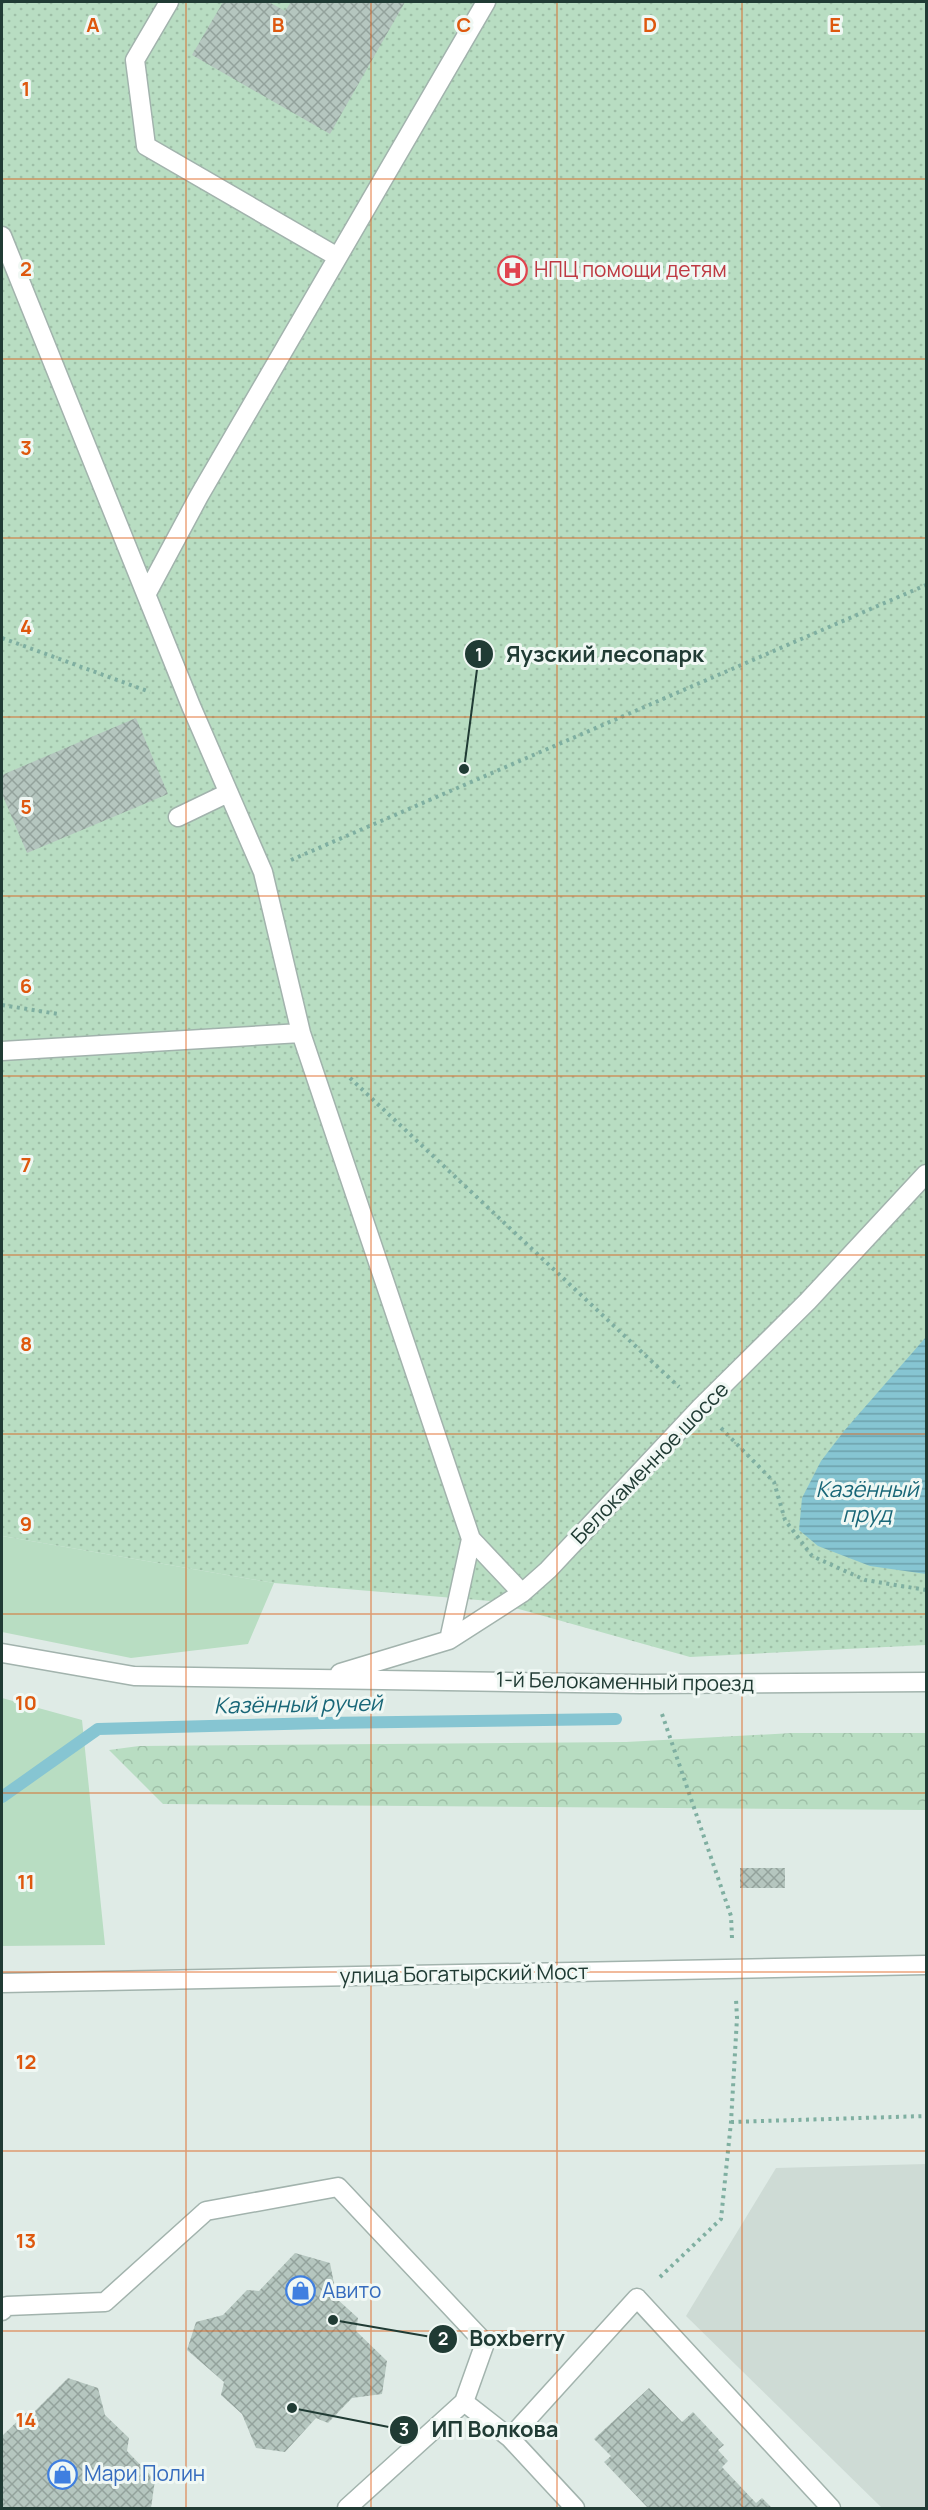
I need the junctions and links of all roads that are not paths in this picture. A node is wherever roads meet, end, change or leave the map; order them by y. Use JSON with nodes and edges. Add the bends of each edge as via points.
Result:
{"nodes":[{"id":1,"x":170,"y":2,"type":"edge"},
{"id":2,"x":486,"y":2,"type":"edge"},
{"id":3,"x":2,"y":236,"type":"edge"},
{"id":4,"x":336,"y":256,"type":"junction"},
{"id":5,"x":147,"y":594,"type":"junction"},
{"id":6,"x":228,"y":793,"type":"junction"},
{"id":7,"x":177,"y":816,"type":"dead end"},
{"id":8,"x":301,"y":1033,"type":"junction"},
{"id":9,"x":2,"y":1051,"type":"edge"},
{"id":10,"x":927,"y":1174,"type":"edge"},
{"id":11,"x":471,"y":1539,"type":"junction"},
{"id":12,"x":522,"y":1593,"type":"junction"},
{"id":13,"x":449,"y":1640,"type":"junction"},
{"id":14,"x":2,"y":1653,"type":"edge"},
{"id":15,"x":324,"y":1678,"type":"junction"},
{"id":16,"x":927,"y":1682,"type":"edge"},
{"id":17,"x":927,"y":1965,"type":"edge"},
{"id":18,"x":2,"y":1983,"type":"edge"},
{"id":19,"x":2,"y":2311,"type":"edge"},
{"id":20,"x":464,"y":2402,"type":"junction"},
{"id":21,"x":510,"y":2438,"type":"junction"},
{"id":22,"x":347,"y":2508,"type":"edge"},
{"id":23,"x":575,"y":2508,"type":"edge"},
{"id":24,"x":831,"y":2508,"type":"edge"}],
"edges":[{"from":1,"to":4,"type":"street","via":[[135,60],[146,146]]},
{"from":2,"to":4,"type":"street"},
{"from":3,"to":5,"type":"street"},
{"from":4,"to":5,"type":"street","via":[[198,495]]},
{"from":5,"to":6,"type":"street"},
{"from":6,"to":7,"type":"street"},
{"from":6,"to":8,"type":"street","via":[[263,872]]},
{"from":8,"to":9,"type":"street"},
{"from":8,"to":11,"type":"street"},
{"from":10,"to":12,"type":"street","name":"Белокаменное шоссе"},
{"from":11,"to":12,"type":"street"},
{"from":11,"to":13,"type":"street"},
{"from":12,"to":13,"type":"street","name":"Белокаменное шоссе"},
{"from":13,"to":15,"type":"street","name":"Белокаменное шоссе"},
{"from":14,"to":15,"type":"street","via":[[134,1676]]},
{"from":15,"to":16,"type":"street","name":"1-й Белокаменный проезд","via":[[652,1684]]},
{"from":17,"to":18,"type":"street","name":"улица Богатырский Мост"},
{"from":19,"to":20,"type":"street","via":[[7,2306],[105,2302],[206,2211],[338,2187],[485,2343]]},
{"from":20,"to":21,"type":"street"},
{"from":20,"to":22,"type":"street"},
{"from":21,"to":23,"type":"street"},
{"from":21,"to":24,"type":"street","via":[[637,2298]]}]}
